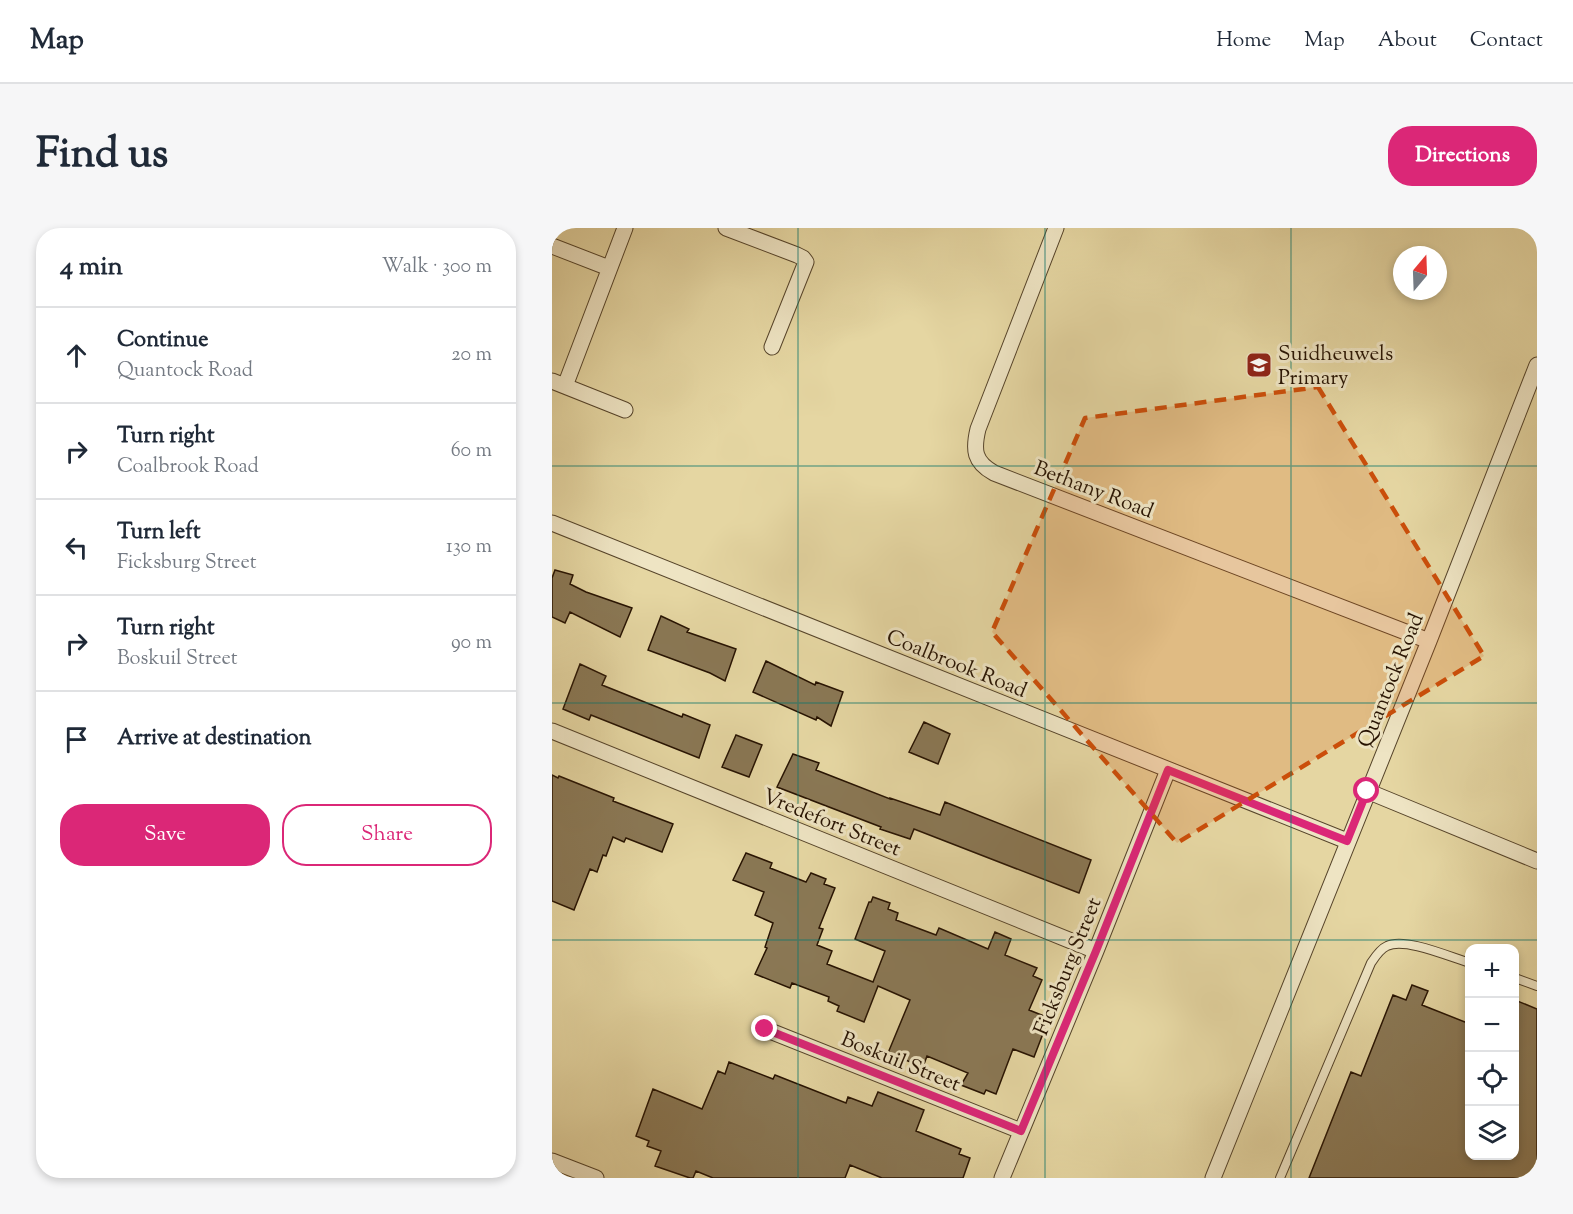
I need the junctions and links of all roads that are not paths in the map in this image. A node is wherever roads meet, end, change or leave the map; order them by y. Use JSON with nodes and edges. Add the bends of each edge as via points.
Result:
{"nodes":[{"id":1,"x":625,"y":228,"type":"edge"},
{"id":2,"x":726,"y":228,"type":"edge"},
{"id":3,"x":1056,"y":228,"type":"edge"},
{"id":4,"x":552,"y":246,"type":"edge"},
{"id":5,"x":609,"y":268,"type":"junction"},
{"id":6,"x":772,"y":347,"type":"dead end"},
{"id":7,"x":1537,"y":365,"type":"edge"},
{"id":8,"x":559,"y":384,"type":"edge"},
{"id":9,"x":625,"y":410,"type":"dead end"},
{"id":10,"x":552,"y":523,"type":"edge"},
{"id":11,"x":1429,"y":641,"type":"junction"},
{"id":12,"x":552,"y":732,"type":"edge"},
{"id":13,"x":1168,"y":770,"type":"junction"},
{"id":14,"x":1367,"y":791,"type":"junction"},
{"id":15,"x":1347,"y":841,"type":"junction"},
{"id":16,"x":1537,"y":861,"type":"edge"},
{"id":17,"x":1096,"y":951,"type":"junction"},
{"id":18,"x":1465,"y":961,"type":"edge"},
{"id":19,"x":1519,"y":979,"type":"edge"},
{"id":20,"x":1537,"y":986,"type":"edge"},
{"id":21,"x":765,"y":1029,"type":"dead end"},
{"id":22,"x":1021,"y":1131,"type":"junction"},
{"id":23,"x":552,"y":1161,"type":"edge"},
{"id":24,"x":596,"y":1178,"type":"edge"},
{"id":25,"x":1002,"y":1178,"type":"edge"},
{"id":26,"x":1213,"y":1178,"type":"edge"},
{"id":27,"x":1280,"y":1178,"type":"edge"}],
"edges":[{"from":1,"to":5,"type":"street"},
{"from":2,"to":6,"type":"street","via":[[806,262]]},
{"from":3,"to":11,"type":"street","name":"Bethany Road","via":[[978,429],[975,448],[983,467]]},
{"from":4,"to":5,"type":"street"},
{"from":5,"to":8,"type":"street"},
{"from":7,"to":11,"type":"street","name":"Quantock Road"},
{"from":8,"to":9,"type":"street"},
{"from":10,"to":13,"type":"street","name":"Coalbrook Road"},
{"from":11,"to":14,"type":"street","name":"Quantock Road"},
{"from":12,"to":17,"type":"street","name":"Vredefort Street"},
{"from":13,"to":15,"type":"street","name":"Coalbrook Road"},
{"from":13,"to":17,"type":"street","name":"Ficksburg Street"},
{"from":14,"to":15,"type":"street","name":"Quantock Road"},
{"from":14,"to":16,"type":"street"},
{"from":15,"to":26,"type":"street","name":"Quantock Road"},
{"from":17,"to":22,"type":"street","name":"Ficksburg Street"},
{"from":18,"to":27,"type":"lane","via":[[1402,942],[1387,946],[1377,955]]},
{"from":19,"to":20,"type":"lane"},
{"from":21,"to":22,"type":"street","name":"Boskuil Street"},
{"from":22,"to":25,"type":"street","name":"Ficksburg Street"},
{"from":23,"to":24,"type":"street"}]}
